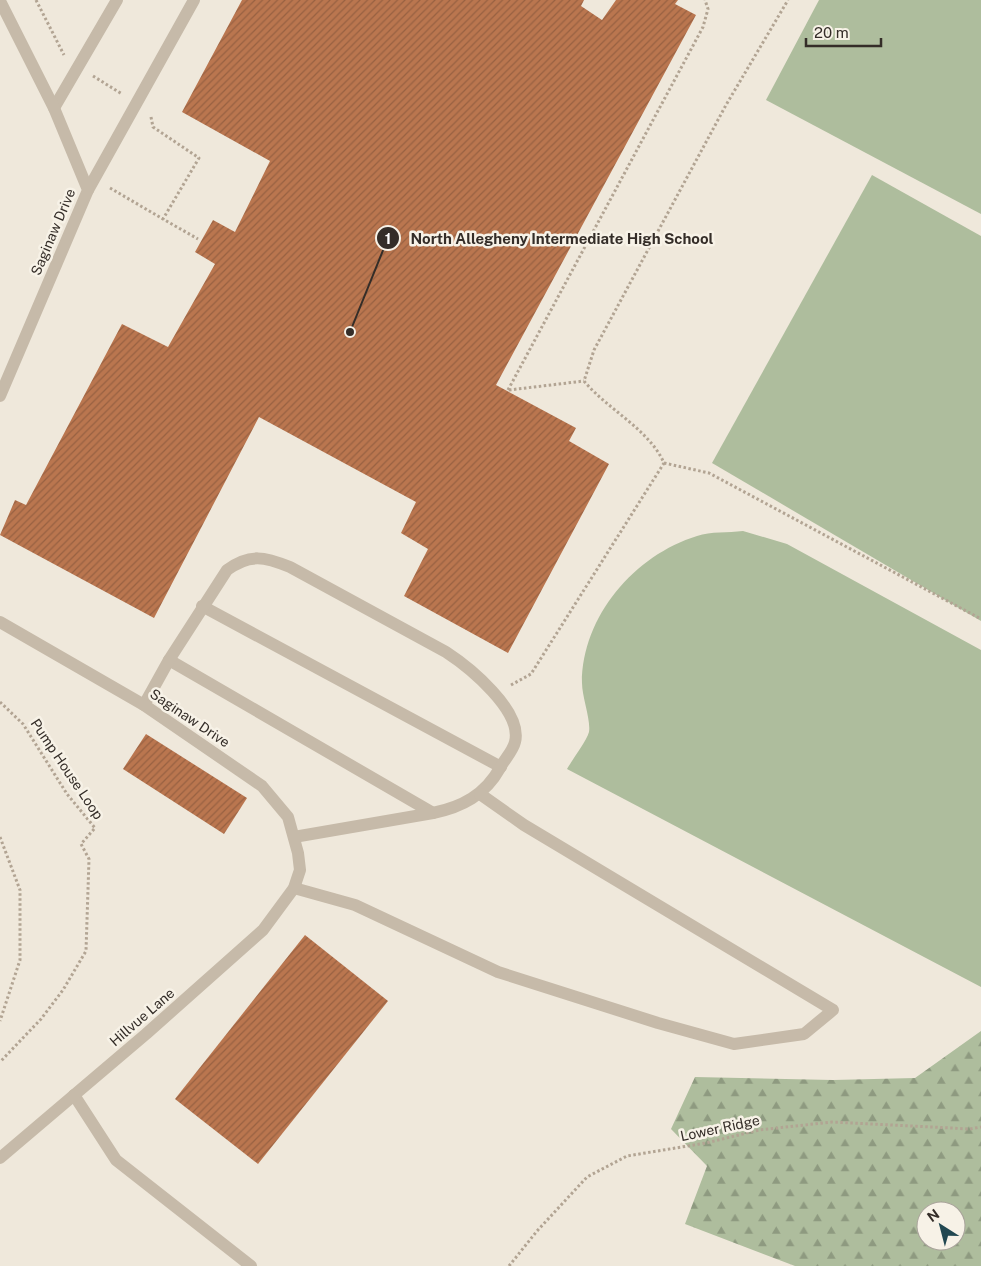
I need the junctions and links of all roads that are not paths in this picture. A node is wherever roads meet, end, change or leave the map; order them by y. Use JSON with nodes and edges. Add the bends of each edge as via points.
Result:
{"nodes":[{"id":1,"x":117,"y":0,"type":"edge"},
{"id":2,"x":194,"y":0,"type":"edge"},
{"id":3,"x":0,"y":1,"type":"edge"},
{"id":4,"x":54,"y":108,"type":"junction"},
{"id":5,"x":88,"y":190,"type":"junction"},
{"id":6,"x":0,"y":396,"type":"edge"},
{"id":7,"x":202,"y":606,"type":"junction"},
{"id":8,"x":0,"y":622,"type":"edge"},
{"id":9,"x":169,"y":660,"type":"junction"},
{"id":10,"x":144,"y":705,"type":"junction"},
{"id":11,"x":501,"y":767,"type":"junction"},
{"id":12,"x":480,"y":794,"type":"junction"},
{"id":13,"x":433,"y":813,"type":"junction"},
{"id":14,"x":294,"y":838,"type":"junction"},
{"id":15,"x":294,"y":888,"type":"junction"},
{"id":16,"x":74,"y":1095,"type":"junction"},
{"id":17,"x":0,"y":1158,"type":"edge"},
{"id":18,"x":251,"y":1266,"type":"edge"}],
"edges":[{"from":1,"to":4,"type":"street"},
{"from":2,"to":5,"type":"street"},
{"from":3,"to":4,"type":"street","name":"Saginaw Drive"},
{"from":4,"to":5,"type":"street","name":"Saginaw Drive"},
{"from":5,"to":6,"type":"street","name":"Saginaw Drive"},
{"from":7,"to":9,"type":"street"},
{"from":7,"to":11,"type":"street"},
{"from":7,"to":11,"type":"street","via":[[227,570],[240,560],[271,560],[290,566],[446,652],[495,694],[510,713],[515,728],[515,742]]},
{"from":8,"to":10,"type":"street","name":"Saginaw Drive"},
{"from":9,"to":10,"type":"street"},
{"from":9,"to":13,"type":"street"},
{"from":10,"to":14,"type":"street","name":"Saginaw Drive","via":[[262,786],[288,817]]},
{"from":11,"to":12,"type":"street"},
{"from":12,"to":13,"type":"street","via":[[454,809]]},
{"from":12,"to":15,"type":"street","via":[[524,825],[833,1010],[804,1034],[734,1044],[498,972],[355,905]]},
{"from":13,"to":14,"type":"street"},
{"from":14,"to":15,"type":"street","name":"Saginaw Drive","via":[[300,870]]},
{"from":15,"to":16,"type":"street","name":"Hillvue Lane","via":[[263,930]]},
{"from":16,"to":17,"type":"street","name":"Hillvue Lane"},
{"from":16,"to":18,"type":"street","via":[[116,1160]]}]}
